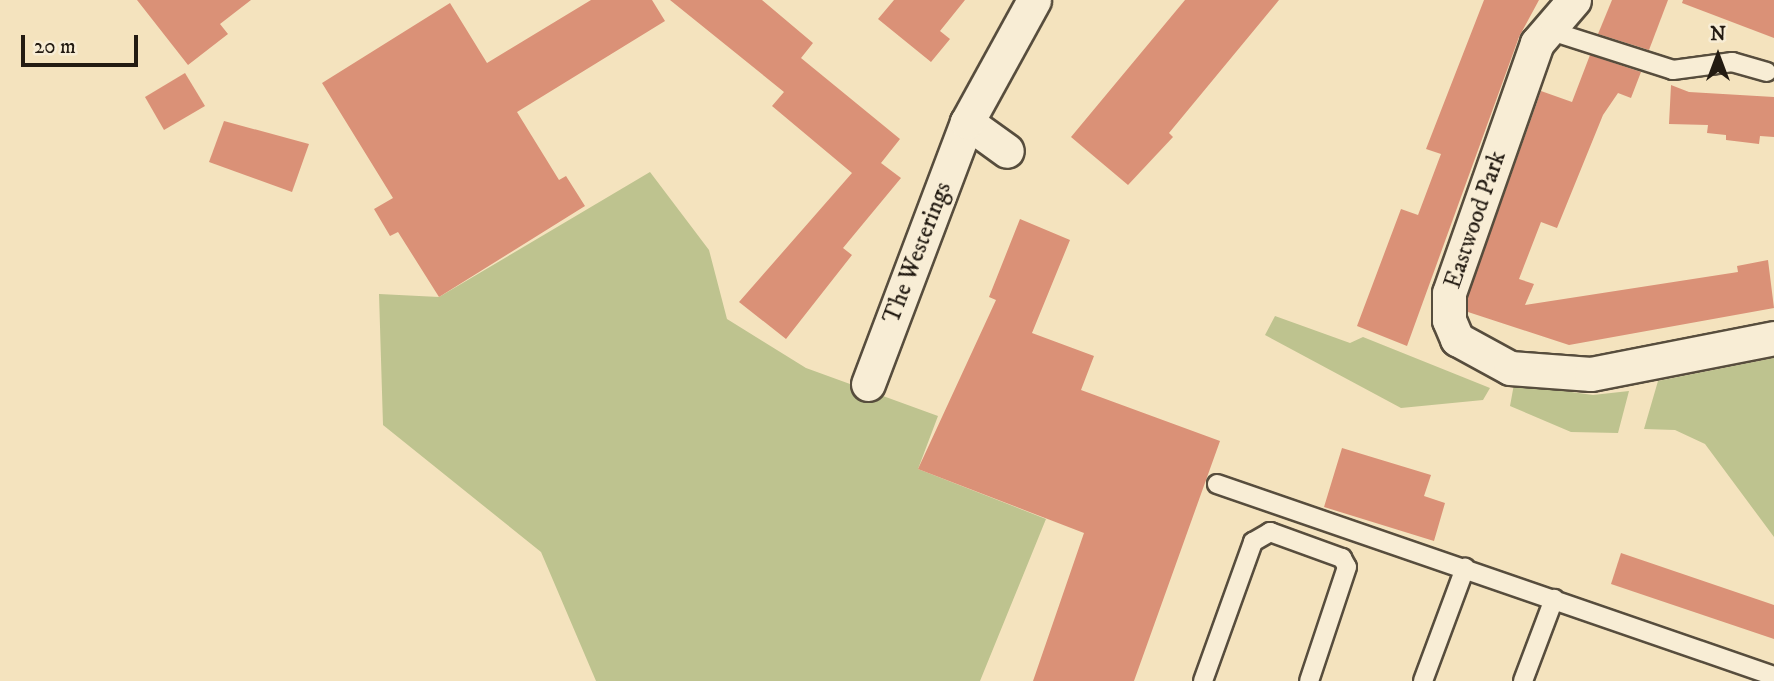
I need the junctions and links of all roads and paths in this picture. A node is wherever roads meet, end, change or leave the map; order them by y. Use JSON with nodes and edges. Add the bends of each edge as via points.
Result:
{"nodes":[{"id":1,"x":1034,"y":0,"type":"edge"},
{"id":2,"x":1574,"y":0,"type":"edge"},
{"id":3,"x":1548,"y":30,"type":"junction"},
{"id":4,"x":1767,"y":72,"type":"dead end"},
{"id":5,"x":967,"y":122,"type":"junction"},
{"id":6,"x":1007,"y":151,"type":"dead end"},
{"id":7,"x":1774,"y":338,"type":"edge"},
{"id":8,"x":868,"y":384,"type":"dead end"},
{"id":9,"x":1217,"y":484,"type":"dead end"},
{"id":10,"x":1465,"y":568,"type":"junction"},
{"id":11,"x":1554,"y":599,"type":"junction"},
{"id":12,"x":1774,"y":676,"type":"edge"},
{"id":13,"x":1203,"y":681,"type":"edge"},
{"id":14,"x":1309,"y":681,"type":"edge"},
{"id":15,"x":1423,"y":681,"type":"edge"},
{"id":16,"x":1523,"y":681,"type":"edge"}],
"edges":[{"from":1,"to":5,"type":"street","name":"The Westerings"},
{"from":2,"to":3,"type":"street","name":"Eastwood Park"},
{"from":3,"to":4,"type":"lane","via":[[1674,70],[1732,62]]},
{"from":3,"to":7,"type":"street","name":"Eastwood Park","via":[[1537,43],[1449,293],[1457,339],[1510,368],[1591,374]]},
{"from":5,"to":6,"type":"street"},
{"from":5,"to":8,"type":"street","name":"The Westerings"},
{"from":9,"to":10,"type":"lane"},
{"from":10,"to":11,"type":"lane"},
{"from":10,"to":15,"type":"lane"},
{"from":11,"to":12,"type":"lane"},
{"from":11,"to":16,"type":"lane"},
{"from":13,"to":14,"type":"lane","via":[[1253,542],[1270,532],[1342,558],[1347,567]]}]}
